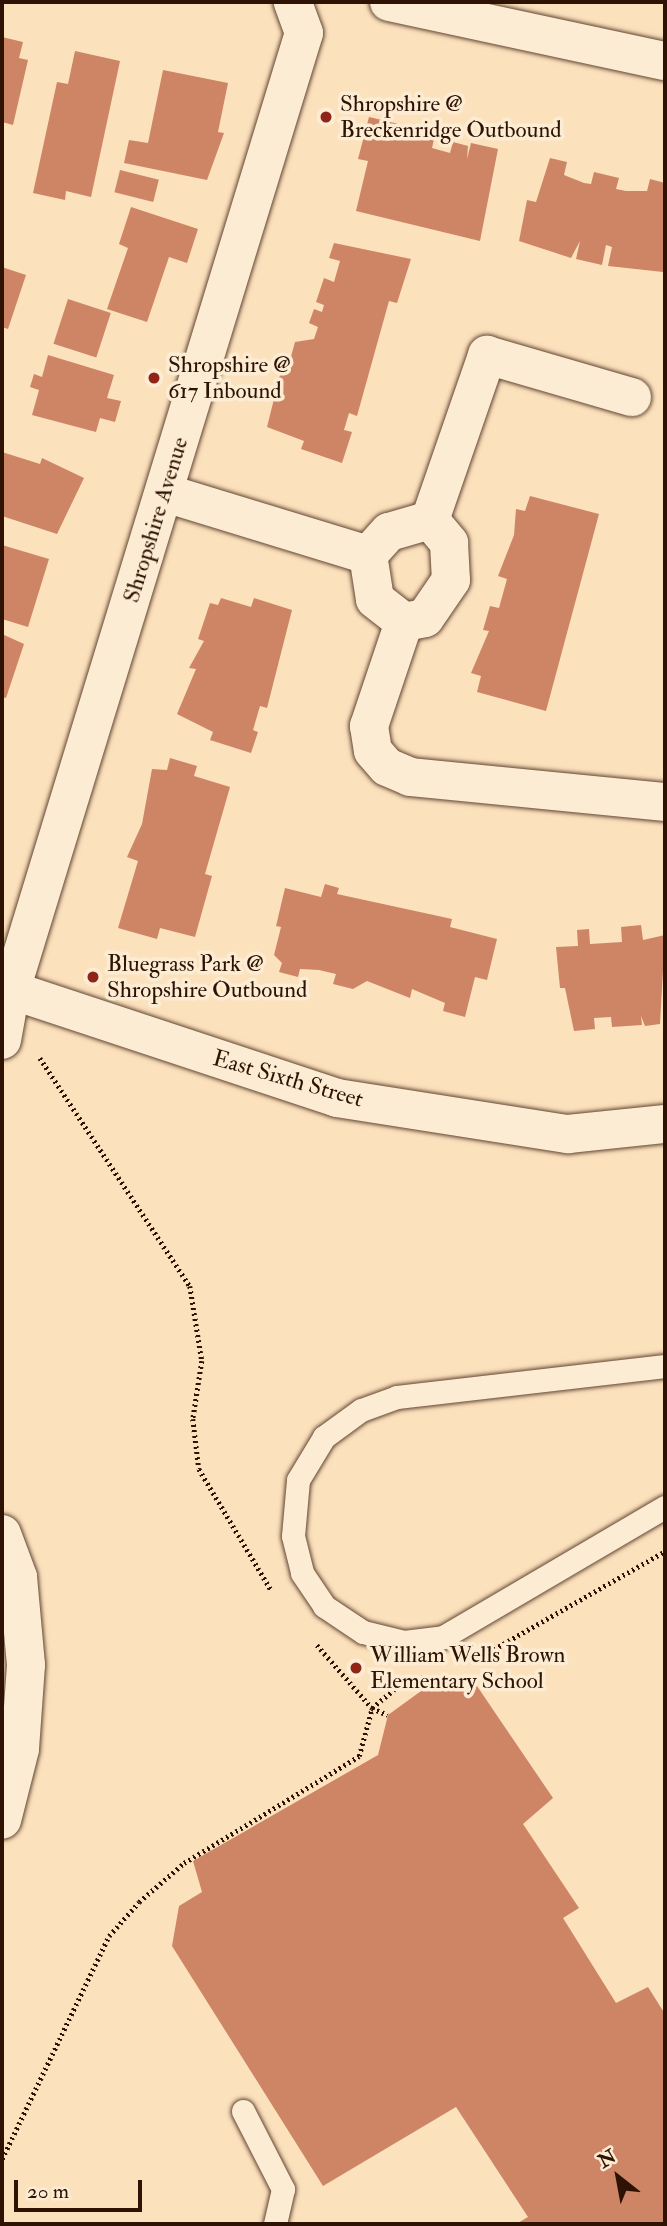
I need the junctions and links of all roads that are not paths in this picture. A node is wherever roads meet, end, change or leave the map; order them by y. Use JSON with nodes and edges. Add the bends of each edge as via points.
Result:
{"nodes":[{"id":1,"x":293,"y":2,"type":"edge"},
{"id":2,"x":389,"y":2,"type":"edge"},
{"id":3,"x":665,"y":61,"type":"edge"},
{"id":4,"x":632,"y":397,"type":"dead end"},
{"id":5,"x":165,"y":493,"type":"junction"},
{"id":6,"x":430,"y":520,"type":"junction"},
{"id":7,"x":368,"y":555,"type":"junction"},
{"id":8,"x":404,"y":622,"type":"junction"},
{"id":9,"x":665,"y":802,"type":"edge"},
{"id":10,"x":6,"y":988,"type":"edge"},
{"id":11,"x":19,"y":1046,"type":"edge"},
{"id":12,"x":665,"y":1124,"type":"edge"},
{"id":13,"x":665,"y":1366,"type":"edge"},
{"id":14,"x":665,"y":1507,"type":"edge"},
{"id":15,"x":2,"y":1534,"type":"edge"},
{"id":16,"x":2,"y":1820,"type":"edge"},
{"id":17,"x":243,"y":2111,"type":"dead end"},
{"id":18,"x":275,"y":2224,"type":"edge"}],
"edges":[{"from":1,"to":5,"type":"street","name":"Shropshire Avenue","via":[[304,33]]},
{"from":2,"to":3,"type":"street"},
{"from":4,"to":6,"type":"street","via":[[487,355]]},
{"from":5,"to":7,"type":"street"},
{"from":5,"to":10,"type":"street","name":"Shropshire Avenue"},
{"from":6,"to":7,"type":"street","via":[[389,532]]},
{"from":6,"to":8,"type":"street","via":[[449,543],[451,580],[425,618]]},
{"from":7,"to":8,"type":"street","via":[[376,599]]},
{"from":8,"to":9,"type":"street","via":[[369,726],[373,751],[387,767],[410,777]]},
{"from":10,"to":11,"type":"street","name":"Shropshire Avenue"},
{"from":10,"to":12,"type":"street","name":"East Sixth Street","via":[[337,1098],[568,1134]]},
{"from":13,"to":14,"type":"lane","via":[[397,1397],[361,1410],[324,1437],[298,1480],[293,1536],[302,1573],[324,1606],[363,1632],[404,1642],[443,1637]]},
{"from":15,"to":16,"type":"street","via":[[18,1577],[26,1665],[20,1749]]},
{"from":17,"to":18,"type":"lane","via":[[283,2189]]}]}
